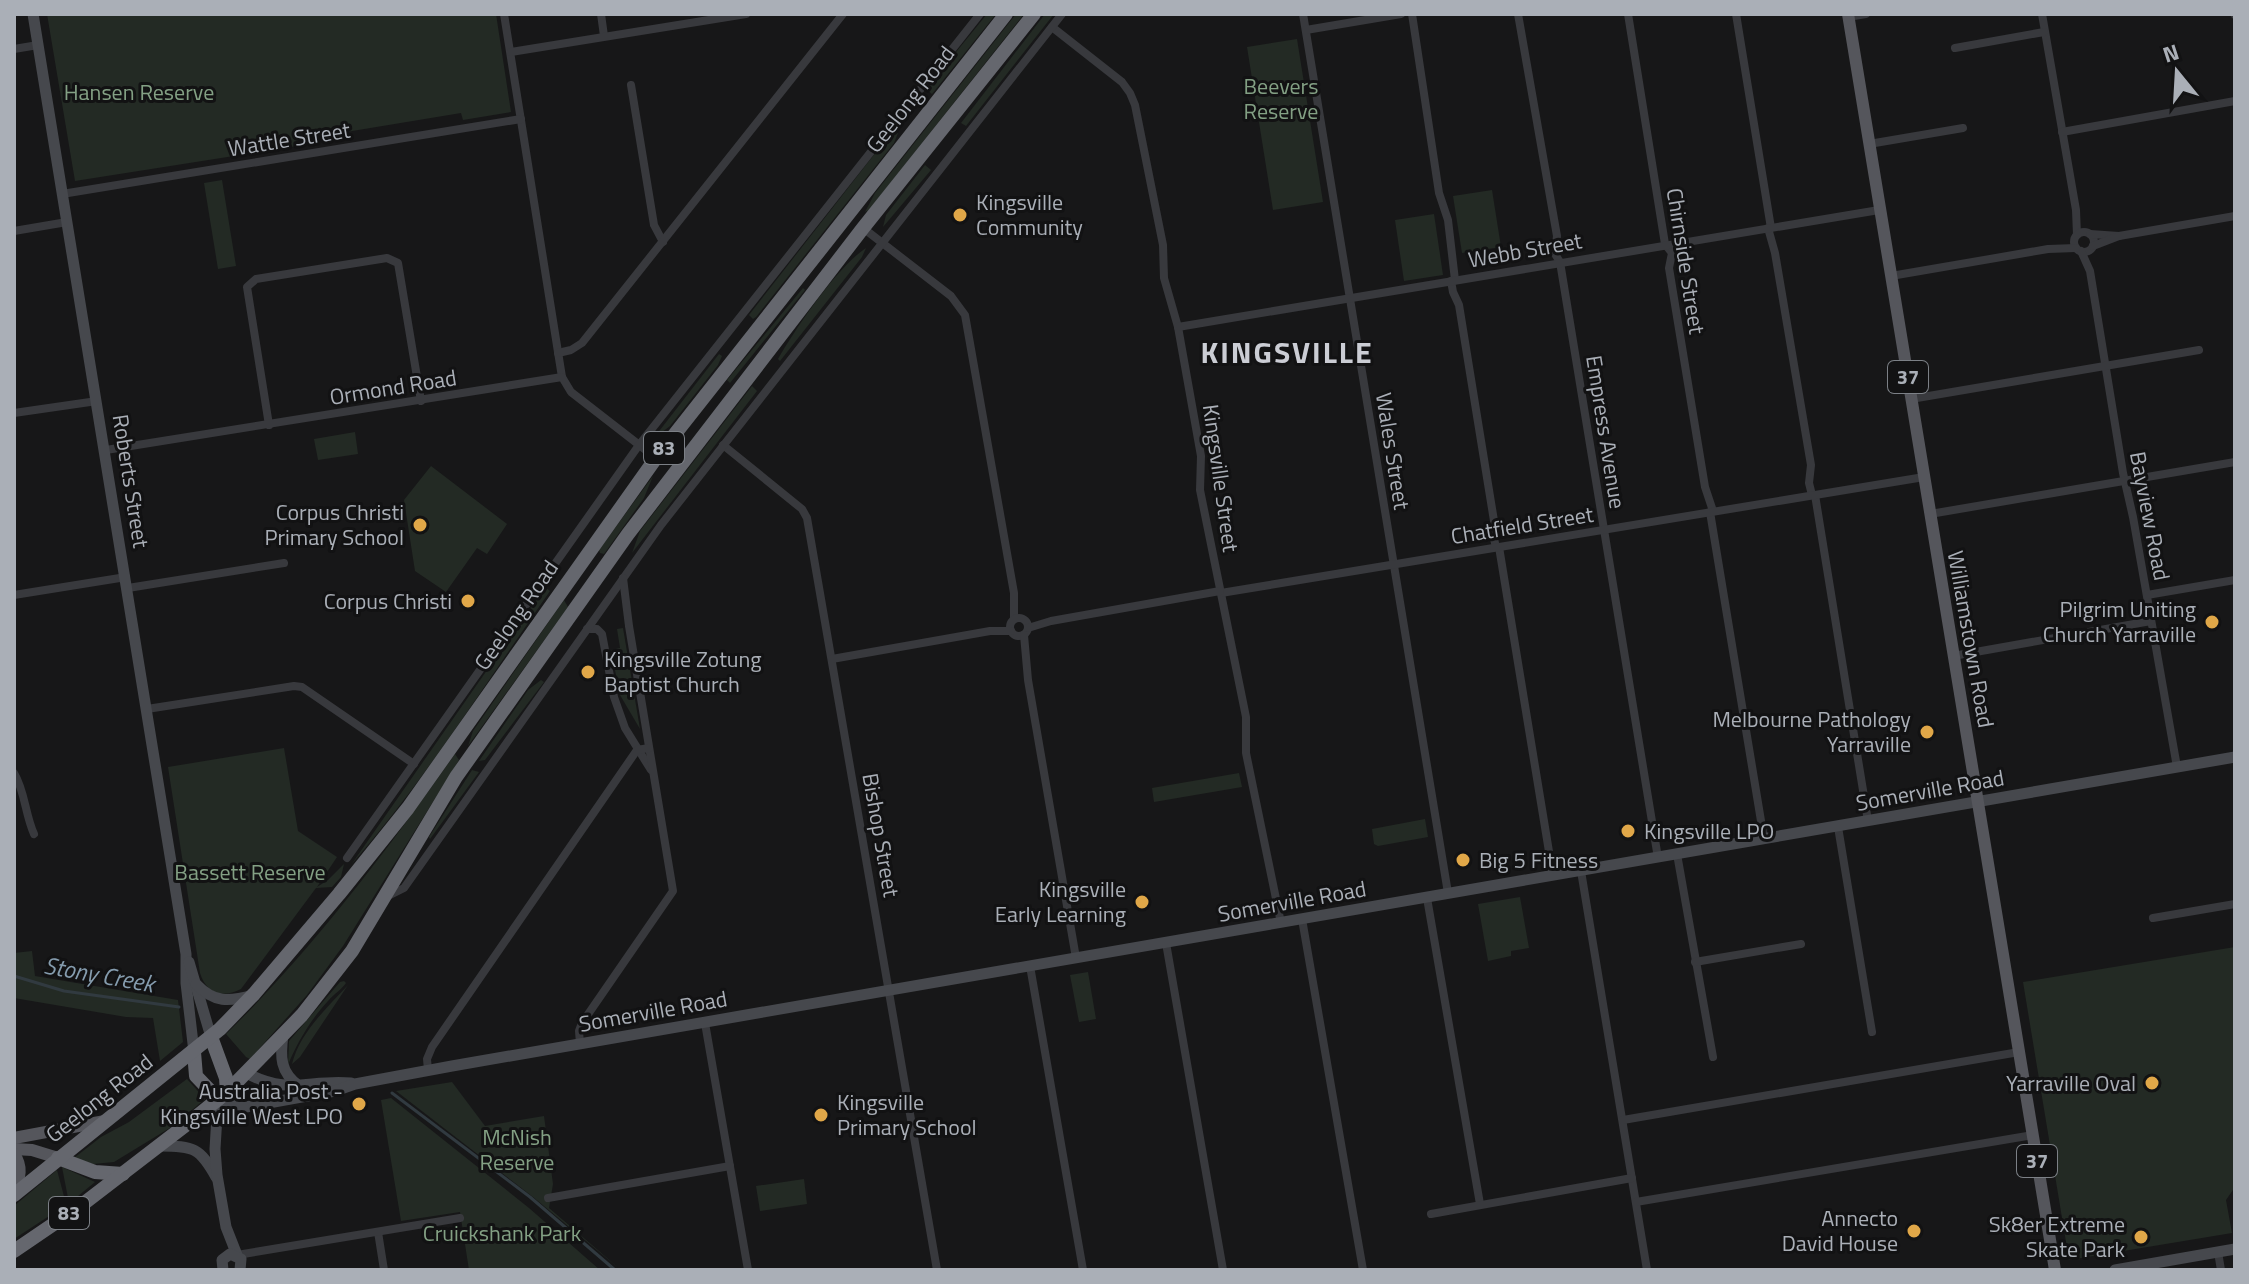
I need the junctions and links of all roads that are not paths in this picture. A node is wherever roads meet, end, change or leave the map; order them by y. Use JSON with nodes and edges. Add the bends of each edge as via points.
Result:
{"nodes":[{"id":1,"x":33,"y":14,"type":"edge"},
{"id":2,"x":504,"y":14,"type":"edge"},
{"id":3,"x":601,"y":14,"type":"edge"},
{"id":4,"x":746,"y":14,"type":"edge"},
{"id":5,"x":843,"y":14,"type":"edge"},
{"id":6,"x":980,"y":14,"type":"edge"},
{"id":7,"x":1006,"y":14,"type":"edge"},
{"id":8,"x":1034,"y":14,"type":"edge"},
{"id":9,"x":1062,"y":14,"type":"edge"},
{"id":10,"x":1303,"y":14,"type":"edge"},
{"id":11,"x":1401,"y":14,"type":"edge"},
{"id":12,"x":1412,"y":14,"type":"edge"},
{"id":13,"x":1518,"y":14,"type":"edge"},
{"id":14,"x":1628,"y":14,"type":"edge"},
{"id":15,"x":1736,"y":14,"type":"edge"},
{"id":16,"x":1866,"y":14,"type":"edge"},
{"id":17,"x":2042,"y":14,"type":"edge"},
{"id":18,"x":1848,"y":16,"type":"edge"},
{"id":19,"x":681,"y":19,"type":"edge"},
{"id":20,"x":1052,"y":27,"type":"junction"},
{"id":21,"x":1306,"y":30,"type":"junction"},
{"id":22,"x":2044,"y":32,"type":"junction"},
{"id":23,"x":604,"y":36,"type":"junction"},
{"id":24,"x":38,"y":45,"type":"junction"},
{"id":25,"x":1955,"y":48,"type":"dead end"},
{"id":26,"x":14,"y":49,"type":"edge"},
{"id":27,"x":511,"y":52,"type":"junction"},
{"id":28,"x":631,"y":85,"type":"dead end"},
{"id":29,"x":2235,"y":101,"type":"edge"},
{"id":30,"x":521,"y":119,"type":"junction"},
{"id":31,"x":1963,"y":128,"type":"dead end"},
{"id":32,"x":2062,"y":132,"type":"junction"},
{"id":33,"x":1869,"y":144,"type":"junction"},
{"id":34,"x":62,"y":194,"type":"junction"},
{"id":35,"x":1879,"y":210,"type":"junction"},
{"id":36,"x":846,"y":215,"type":"junction"},
{"id":37,"x":2235,"y":216,"type":"edge"},
{"id":38,"x":67,"y":222,"type":"junction"},
{"id":39,"x":863,"y":228,"type":"junction"},
{"id":40,"x":1769,"y":228,"type":"junction"},
{"id":41,"x":14,"y":231,"type":"edge"},
{"id":42,"x":2082,"y":235,"type":"junction"},
{"id":43,"x":2119,"y":236,"type":"junction"},
{"id":44,"x":663,"y":242,"type":"junction"},
{"id":45,"x":882,"y":242,"type":"junction"},
{"id":46,"x":1665,"y":244,"type":"junction"},
{"id":47,"x":2085,"y":248,"type":"junction"},
{"id":48,"x":2048,"y":249,"type":"junction"},
{"id":49,"x":1560,"y":262,"type":"junction"},
{"id":50,"x":1891,"y":276,"type":"junction"},
{"id":51,"x":1453,"y":280,"type":"junction"},
{"id":52,"x":1349,"y":298,"type":"junction"},
{"id":53,"x":1178,"y":327,"type":"junction"},
{"id":54,"x":2199,"y":350,"type":"dead end"},
{"id":55,"x":558,"y":353,"type":"junction"},
{"id":56,"x":2105,"y":366,"type":"junction"},
{"id":57,"x":562,"y":377,"type":"junction"},
{"id":58,"x":1911,"y":399,"type":"junction"},
{"id":59,"x":97,"y":401,"type":"junction"},
{"id":60,"x":421,"y":401,"type":"junction"},
{"id":61,"x":14,"y":413,"type":"edge"},
{"id":62,"x":269,"y":425,"type":"junction"},
{"id":63,"x":639,"y":445,"type":"junction"},
{"id":64,"x":723,"y":445,"type":"junction"},
{"id":65,"x":106,"y":450,"type":"junction"},
{"id":66,"x":656,"y":458,"type":"junction"},
{"id":67,"x":2235,"y":462,"type":"edge"},
{"id":68,"x":674,"y":471,"type":"junction"},
{"id":69,"x":1924,"y":477,"type":"junction"},
{"id":70,"x":2124,"y":481,"type":"junction"},
{"id":71,"x":1813,"y":495,"type":"junction"},
{"id":72,"x":1712,"y":512,"type":"junction"},
{"id":73,"x":1930,"y":514,"type":"junction"},
{"id":74,"x":1604,"y":529,"type":"junction"},
{"id":75,"x":1497,"y":547,"type":"junction"},
{"id":76,"x":284,"y":563,"type":"dead end"},
{"id":77,"x":1394,"y":564,"type":"junction"},
{"id":78,"x":624,"y":575,"type":"junction"},
{"id":79,"x":2235,"y":580,"type":"edge"},
{"id":80,"x":127,"y":583,"type":"junction"},
{"id":81,"x":1221,"y":592,"type":"junction"},
{"id":82,"x":14,"y":595,"type":"edge"},
{"id":83,"x":2147,"y":595,"type":"junction"},
{"id":84,"x":2151,"y":621,"type":"junction"},
{"id":85,"x":1019,"y":626,"type":"junction"},
{"id":86,"x":587,"y":629,"type":"junction"},
{"id":87,"x":1953,"y":656,"type":"junction"},
{"id":88,"x":832,"y":659,"type":"junction"},
{"id":89,"x":147,"y":709,"type":"junction"},
{"id":90,"x":464,"y":729,"type":"junction"},
{"id":91,"x":649,"y":748,"type":"junction"},
{"id":92,"x":637,"y":750,"type":"junction"},
{"id":93,"x":2235,"y":757,"type":"edge"},
{"id":94,"x":495,"y":760,"type":"junction"},
{"id":95,"x":474,"y":763,"type":"junction"},
{"id":96,"x":414,"y":764,"type":"junction"},
{"id":97,"x":2177,"y":767,"type":"junction"},
{"id":98,"x":14,"y":773,"type":"edge"},
{"id":99,"x":654,"y":774,"type":"junction"},
{"id":100,"x":1978,"y":802,"type":"junction"},
{"id":101,"x":1868,"y":821,"type":"junction"},
{"id":102,"x":1838,"y":827,"type":"junction"},
{"id":103,"x":34,"y":834,"type":"dead end"},
{"id":104,"x":1764,"y":839,"type":"junction"},
{"id":105,"x":1677,"y":854,"type":"junction"},
{"id":106,"x":347,"y":858,"type":"dead end"},
{"id":107,"x":1658,"y":858,"type":"junction"},
{"id":108,"x":1581,"y":871,"type":"junction"},
{"id":109,"x":1553,"y":876,"type":"junction"},
{"id":110,"x":1448,"y":893,"type":"junction"},
{"id":111,"x":386,"y":897,"type":"junction"},
{"id":112,"x":1427,"y":898,"type":"junction"},
{"id":113,"x":2235,"y":904,"type":"edge"},
{"id":114,"x":2153,"y":918,"type":"dead end"},
{"id":115,"x":1302,"y":919,"type":"junction"},
{"id":116,"x":1281,"y":923,"type":"junction"},
{"id":117,"x":1166,"y":943,"type":"junction"},
{"id":118,"x":1801,"y":944,"type":"dead end"},
{"id":119,"x":186,"y":954,"type":"junction"},
{"id":120,"x":1076,"y":958,"type":"junction"},
{"id":121,"x":1695,"y":962,"type":"junction"},
{"id":122,"x":1030,"y":966,"type":"junction"},
{"id":123,"x":196,"y":984,"type":"junction"},
{"id":124,"x":889,"y":991,"type":"junction"},
{"id":125,"x":254,"y":994,"type":"junction"},
{"id":126,"x":705,"y":1023,"type":"junction"},
{"id":127,"x":1872,"y":1032,"type":"dead end"},
{"id":128,"x":283,"y":1035,"type":"junction"},
{"id":129,"x":213,"y":1042,"type":"junction"},
{"id":130,"x":580,"y":1044,"type":"junction"},
{"id":131,"x":194,"y":1052,"type":"junction"},
{"id":132,"x":2019,"y":1052,"type":"junction"},
{"id":133,"x":1713,"y":1057,"type":"dead end"},
{"id":134,"x":428,"y":1070,"type":"junction"},
{"id":135,"x":246,"y":1073,"type":"junction"},
{"id":136,"x":355,"y":1084,"type":"junction"},
{"id":137,"x":300,"y":1087,"type":"junction"},
{"id":138,"x":222,"y":1096,"type":"junction"},
{"id":139,"x":1623,"y":1120,"type":"junction"},
{"id":140,"x":105,"y":1121,"type":"junction"},
{"id":141,"x":2033,"y":1135,"type":"junction"},
{"id":142,"x":14,"y":1138,"type":"edge"},
{"id":143,"x":160,"y":1146,"type":"junction"},
{"id":144,"x":14,"y":1151,"type":"edge"},
{"id":145,"x":58,"y":1158,"type":"junction"},
{"id":146,"x":730,"y":1166,"type":"junction"},
{"id":147,"x":123,"y":1174,"type":"junction"},
{"id":148,"x":1632,"y":1178,"type":"junction"},
{"id":149,"x":218,"y":1181,"type":"junction"},
{"id":150,"x":14,"y":1193,"type":"edge"},
{"id":151,"x":548,"y":1198,"type":"dead end"},
{"id":152,"x":1636,"y":1202,"type":"junction"},
{"id":153,"x":1480,"y":1204,"type":"junction"},
{"id":154,"x":1431,"y":1214,"type":"dead end"},
{"id":155,"x":460,"y":1218,"type":"dead end"},
{"id":156,"x":226,"y":1227,"type":"junction"},
{"id":157,"x":378,"y":1232,"type":"junction"},
{"id":158,"x":2235,"y":1249,"type":"edge"},
{"id":159,"x":14,"y":1251,"type":"edge"},
{"id":160,"x":2218,"y":1252,"type":"junction"},
{"id":161,"x":239,"y":1261,"type":"edge"},
{"id":162,"x":221,"y":1266,"type":"edge"},
{"id":163,"x":384,"y":1270,"type":"edge"},
{"id":164,"x":748,"y":1270,"type":"edge"},
{"id":165,"x":937,"y":1270,"type":"edge"},
{"id":166,"x":1083,"y":1270,"type":"edge"},
{"id":167,"x":1223,"y":1270,"type":"edge"},
{"id":168,"x":1363,"y":1270,"type":"edge"},
{"id":169,"x":1647,"y":1270,"type":"edge"},
{"id":170,"x":2055,"y":1270,"type":"edge"},
{"id":171,"x":2115,"y":1270,"type":"edge"},
{"id":172,"x":2221,"y":1270,"type":"edge"}],
"edges":[{"from":1,"to":24,"type":"main road","name":"Roberts Street"},
{"from":2,"to":27,"type":"street"},
{"from":3,"to":23,"type":"street"},
{"from":4,"to":19,"type":"street"},
{"from":5,"to":44,"type":"street"},
{"from":6,"to":63,"type":"street","name":"Geelong Road"},
{"from":7,"to":36,"type":"highway","name":"Geelong Road","number":"83"},
{"from":8,"to":39,"type":"highway","name":"Geelong Road","number":"83"},
{"from":9,"to":20,"type":"street","name":"Geelong Road"},
{"from":10,"to":21,"type":"street","name":"Wales Street"},
{"from":11,"to":21,"type":"street"},
{"from":12,"to":51,"type":"street","via":[[1439,193],[1453,249]]},
{"from":13,"to":49,"type":"street","name":"Empress Avenue"},
{"from":14,"to":46,"type":"street","name":"Chirnside Street"},
{"from":15,"to":40,"type":"street"},
{"from":16,"to":18,"type":"street"},
{"from":17,"to":22,"type":"street"},
{"from":18,"to":33,"type":"main road","name":"Williamstown Road","number":"37"},
{"from":19,"to":23,"type":"street"},
{"from":20,"to":45,"type":"street","name":"Geelong Road"},
{"from":20,"to":53,"type":"street","name":"Kingsville Street","via":[[1122,82],[1134,99],[1163,245],[1164,278]]},
{"from":21,"to":52,"type":"street","name":"Wales Street"},
{"from":22,"to":25,"type":"street"},
{"from":22,"to":32,"type":"street"},
{"from":23,"to":27,"type":"street"},
{"from":24,"to":26,"type":"street"},
{"from":24,"to":34,"type":"main road","name":"Roberts Street"},
{"from":27,"to":30,"type":"street"},
{"from":28,"to":44,"type":"street","via":[[654,225]]},
{"from":29,"to":32,"type":"street"},
{"from":30,"to":34,"type":"street","name":"Wattle Street"},
{"from":30,"to":55,"type":"street"},
{"from":31,"to":33,"type":"street"},
{"from":32,"to":42,"type":"street"},
{"from":33,"to":35,"type":"main road","name":"Williamstown Road","number":"37"},
{"from":34,"to":38,"type":"main road","name":"Roberts Street"},
{"from":35,"to":40,"type":"street","name":"Webb Street"},
{"from":35,"to":50,"type":"main road","name":"Williamstown Road","number":"37"},
{"from":36,"to":39,"type":"highway"},
{"from":36,"to":66,"type":"highway","name":"Geelong Road","number":"83"},
{"from":37,"to":43,"type":"street"},
{"from":38,"to":41,"type":"street"},
{"from":38,"to":59,"type":"main road","name":"Roberts Street"},
{"from":39,"to":45,"type":"street"},
{"from":39,"to":68,"type":"highway","name":"Geelong Road","number":"83"},
{"from":40,"to":46,"type":"street","name":"Webb Street"},
{"from":40,"to":71,"type":"street"},
{"from":42,"to":43,"type":"street"},
{"from":42,"to":47,"type":"street"},
{"from":42,"to":47,"type":"street"},
{"from":42,"to":48,"type":"street"},
{"from":43,"to":47,"type":"street"},
{"from":44,"to":55,"type":"street","via":[[582,343]]},
{"from":45,"to":64,"type":"street","name":"Geelong Road"},
{"from":45,"to":85,"type":"street","via":[[951,296],[965,315]]},
{"from":46,"to":49,"type":"street","name":"Webb Street"},
{"from":46,"to":72,"type":"street","name":"Chirnside Street","via":[[1672,253],[1669,268]]},
{"from":47,"to":48,"type":"street"},
{"from":47,"to":56,"type":"street","name":"Bayview Road"},
{"from":48,"to":50,"type":"street"},
{"from":49,"to":51,"type":"street","name":"Webb Street"},
{"from":49,"to":74,"type":"street","name":"Empress Avenue"},
{"from":50,"to":58,"type":"main road","name":"Williamstown Road","number":"37"},
{"from":51,"to":52,"type":"street","name":"Webb Street"},
{"from":51,"to":75,"type":"street"},
{"from":52,"to":53,"type":"street","name":"Webb Street"},
{"from":52,"to":77,"type":"street","name":"Wales Street"},
{"from":53,"to":81,"type":"street","name":"Kingsville Street","via":[[1202,459],[1200,490]]},
{"from":54,"to":56,"type":"street"},
{"from":55,"to":57,"type":"street"},
{"from":56,"to":58,"type":"street"},
{"from":56,"to":70,"type":"street","name":"Bayview Road"},
{"from":57,"to":60,"type":"street","name":"Ormond Road"},
{"from":57,"to":63,"type":"street","via":[[569,390]]},
{"from":58,"to":69,"type":"main road","name":"Williamstown Road","number":"37"},
{"from":59,"to":61,"type":"street"},
{"from":59,"to":65,"type":"main road","name":"Roberts Street"},
{"from":60,"to":62,"type":"street","name":"Ormond Road"},
{"from":60,"to":62,"type":"street","via":[[400,267],[387,258],[250,283]]},
{"from":62,"to":65,"type":"street","name":"Ormond Road"},
{"from":63,"to":66,"type":"street"},
{"from":63,"to":96,"type":"street","name":"Geelong Road"},
{"from":64,"to":78,"type":"street","name":"Geelong Road"},
{"from":64,"to":88,"type":"street","name":"Bishop Street","via":[[804,512]]},
{"from":65,"to":80,"type":"main road","name":"Roberts Street"},
{"from":66,"to":68,"type":"highway"},
{"from":66,"to":90,"type":"highway","name":"Geelong Road","number":"83"},
{"from":67,"to":70,"type":"street"},
{"from":68,"to":95,"type":"highway","name":"Geelong Road","number":"83"},
{"from":69,"to":71,"type":"street","name":"Chatfield Street"},
{"from":69,"to":73,"type":"main road","name":"Williamstown Road","number":"37"},
{"from":70,"to":73,"type":"street"},
{"from":70,"to":83,"type":"street","name":"Bayview Road"},
{"from":71,"to":72,"type":"street","name":"Chatfield Street"},
{"from":71,"to":101,"type":"street"},
{"from":72,"to":74,"type":"street","name":"Chatfield Street"},
{"from":72,"to":104,"type":"street","name":"Chirnside Street"},
{"from":73,"to":87,"type":"main road","name":"Williamstown Road","number":"37"},
{"from":74,"to":75,"type":"street","name":"Chatfield Street"},
{"from":74,"to":107,"type":"street","name":"Empress Avenue"},
{"from":75,"to":77,"type":"street","name":"Chatfield Street"},
{"from":75,"to":109,"type":"street"},
{"from":76,"to":80,"type":"street"},
{"from":77,"to":81,"type":"street","name":"Chatfield Street"},
{"from":77,"to":110,"type":"street","name":"Wales Street"},
{"from":78,"to":86,"type":"street","name":"Geelong Road"},
{"from":78,"to":91,"type":"street"},
{"from":79,"to":83,"type":"street"},
{"from":80,"to":82,"type":"street"},
{"from":80,"to":89,"type":"main road","name":"Roberts Street"},
{"from":81,"to":85,"type":"street","name":"Chatfield Street"},
{"from":81,"to":116,"type":"street","name":"Kingsville Street","via":[[1246,717],[1246,753]]},
{"from":83,"to":84,"type":"street","name":"Bayview Road"},
{"from":84,"to":87,"type":"street"},
{"from":84,"to":97,"type":"street","name":"Bayview Road"},
{"from":85,"to":88,"type":"street","name":"Chatfield Street"},
{"from":85,"to":120,"type":"street"},
{"from":86,"to":92,"type":"street","via":[[603,636],[614,697]]},
{"from":86,"to":94,"type":"street","name":"Geelong Road"},
{"from":87,"to":100,"type":"main road","name":"Williamstown Road","number":"37"},
{"from":88,"to":124,"type":"street","name":"Bishop Street"},
{"from":89,"to":96,"type":"street","via":[[302,687]]},
{"from":89,"to":119,"type":"main road","name":"Roberts Street"},
{"from":90,"to":95,"type":"highway","via":[[461,744]]},
{"from":90,"to":125,"type":"highway","name":"Geelong Road","number":"83","via":[[388,834]]},
{"from":91,"to":92,"type":"street"},
{"from":91,"to":99,"type":"street"},
{"from":92,"to":99,"type":"street"},
{"from":92,"to":134,"type":"street","via":[[432,1047]]},
{"from":93,"to":97,"type":"main road","name":"Somerville Road"},
{"from":94,"to":95,"type":"street","via":[[484,766]]},
{"from":94,"to":111,"type":"street","name":"Geelong Road","via":[[404,888]]},
{"from":95,"to":111,"type":"highway","name":"Geelong Road","number":"83","via":[[434,812]]},
{"from":96,"to":106,"type":"street","name":"Geelong Road"},
{"from":97,"to":100,"type":"main road","name":"Somerville Road"},
{"from":98,"to":103,"type":"street"},
{"from":99,"to":130,"type":"street","via":[[672,895],[582,1023]]},
{"from":100,"to":101,"type":"main road","name":"Somerville Road"},
{"from":100,"to":132,"type":"main road","name":"Williamstown Road","number":"37"},
{"from":101,"to":102,"type":"main road","name":"Somerville Road"},
{"from":102,"to":104,"type":"main road","name":"Somerville Road"},
{"from":102,"to":127,"type":"street"},
{"from":104,"to":105,"type":"main road","name":"Somerville Road"},
{"from":105,"to":107,"type":"main road","name":"Somerville Road"},
{"from":105,"to":121,"type":"street"},
{"from":107,"to":108,"type":"main road","name":"Somerville Road"},
{"from":108,"to":109,"type":"main road","name":"Somerville Road"},
{"from":108,"to":139,"type":"street"},
{"from":109,"to":110,"type":"main road","name":"Somerville Road"},
{"from":110,"to":112,"type":"main road","name":"Somerville Road"},
{"from":111,"to":128,"type":"highway","name":"Geelong Road","number":"83","via":[[352,951]]},
{"from":112,"to":115,"type":"main road","name":"Somerville Road"},
{"from":112,"to":153,"type":"street"},
{"from":113,"to":114,"type":"street"},
{"from":115,"to":116,"type":"main road","name":"Somerville Road"},
{"from":115,"to":168,"type":"street"},
{"from":116,"to":117,"type":"main road","name":"Somerville Road"},
{"from":117,"to":120,"type":"main road","name":"Somerville Road"},
{"from":117,"to":167,"type":"street"},
{"from":118,"to":121,"type":"street"},
{"from":119,"to":123,"type":"main road","name":"Roberts Street"},
{"from":119,"to":131,"type":"main road","name":"Roberts Street"},
{"from":120,"to":122,"type":"main road","name":"Somerville Road"},
{"from":121,"to":133,"type":"street"},
{"from":122,"to":124,"type":"main road","name":"Somerville Road"},
{"from":122,"to":166,"type":"street"},
{"from":123,"to":125,"type":"main road","via":[[222,1001]]},
{"from":123,"to":129,"type":"main road","name":"Roberts Street"},
{"from":124,"to":126,"type":"main road","name":"Somerville Road"},
{"from":124,"to":165,"type":"street","name":"Bishop Street"},
{"from":125,"to":129,"type":"highway","name":"Geelong Road","number":"83"},
{"from":126,"to":130,"type":"main road","name":"Somerville Road"},
{"from":126,"to":146,"type":"street"},
{"from":128,"to":135,"type":"highway","name":"Geelong Road","number":"83"},
{"from":128,"to":137,"type":"main road","via":[[282,1067]]},
{"from":129,"to":131,"type":"highway","name":"Geelong Road","number":"83"},
{"from":129,"to":135,"type":"highway"},
{"from":129,"to":138,"type":"highway","via":[[226,1078]]},
{"from":130,"to":134,"type":"main road","name":"Somerville Road"},
{"from":131,"to":138,"type":"highway","via":[[196,1076]]},
{"from":131,"to":140,"type":"highway","name":"Geelong Road","number":"83"},
{"from":132,"to":139,"type":"street"},
{"from":132,"to":141,"type":"main road","name":"Williamstown Road","number":"37"},
{"from":134,"to":136,"type":"main road","name":"Somerville Road"},
{"from":135,"to":137,"type":"main road","name":"Somerville Road"},
{"from":135,"to":138,"type":"highway","name":"Geelong Road","number":"83"},
{"from":136,"to":137,"type":"main road","name":"Somerville Road"},
{"from":136,"to":138,"type":"main road","name":"Somerville Road","via":[[246,1107]]},
{"from":138,"to":143,"type":"highway","name":"Geelong Road","number":"83"},
{"from":138,"to":149,"type":"main road","via":[[215,1142]]},
{"from":139,"to":148,"type":"street"},
{"from":140,"to":142,"type":"main road"},
{"from":140,"to":145,"type":"highway","name":"Geelong Road","number":"83"},
{"from":141,"to":152,"type":"street"},
{"from":141,"to":170,"type":"main road","name":"Williamstown Road","number":"37"},
{"from":143,"to":147,"type":"highway","name":"Geelong Road","number":"83"},
{"from":143,"to":149,"type":"main road","via":[[196,1150]]},
{"from":144,"to":145,"type":"main road"},
{"from":144,"to":150,"type":"main road","via":[[20,1172]]},
{"from":145,"to":147,"type":"highway","via":[[95,1172]]},
{"from":145,"to":150,"type":"highway","name":"Geelong Road","number":"83"},
{"from":146,"to":151,"type":"street"},
{"from":146,"to":164,"type":"street"},
{"from":147,"to":159,"type":"highway","name":"Geelong Road","number":"83"},
{"from":148,"to":152,"type":"street"},
{"from":148,"to":153,"type":"street"},
{"from":149,"to":156,"type":"main road"},
{"from":152,"to":169,"type":"street"},
{"from":153,"to":154,"type":"street"},
{"from":155,"to":157,"type":"street"},
{"from":156,"to":161,"type":"main road"},
{"from":156,"to":162,"type":"main road"},
{"from":157,"to":161,"type":"street","via":[[256,1253]]},
{"from":157,"to":163,"type":"street"},
{"from":158,"to":160,"type":"main road"},
{"from":160,"to":171,"type":"main road"},
{"from":160,"to":172,"type":"street"},
{"from":161,"to":162,"type":"main road","via":[[230,1254]]}]}
